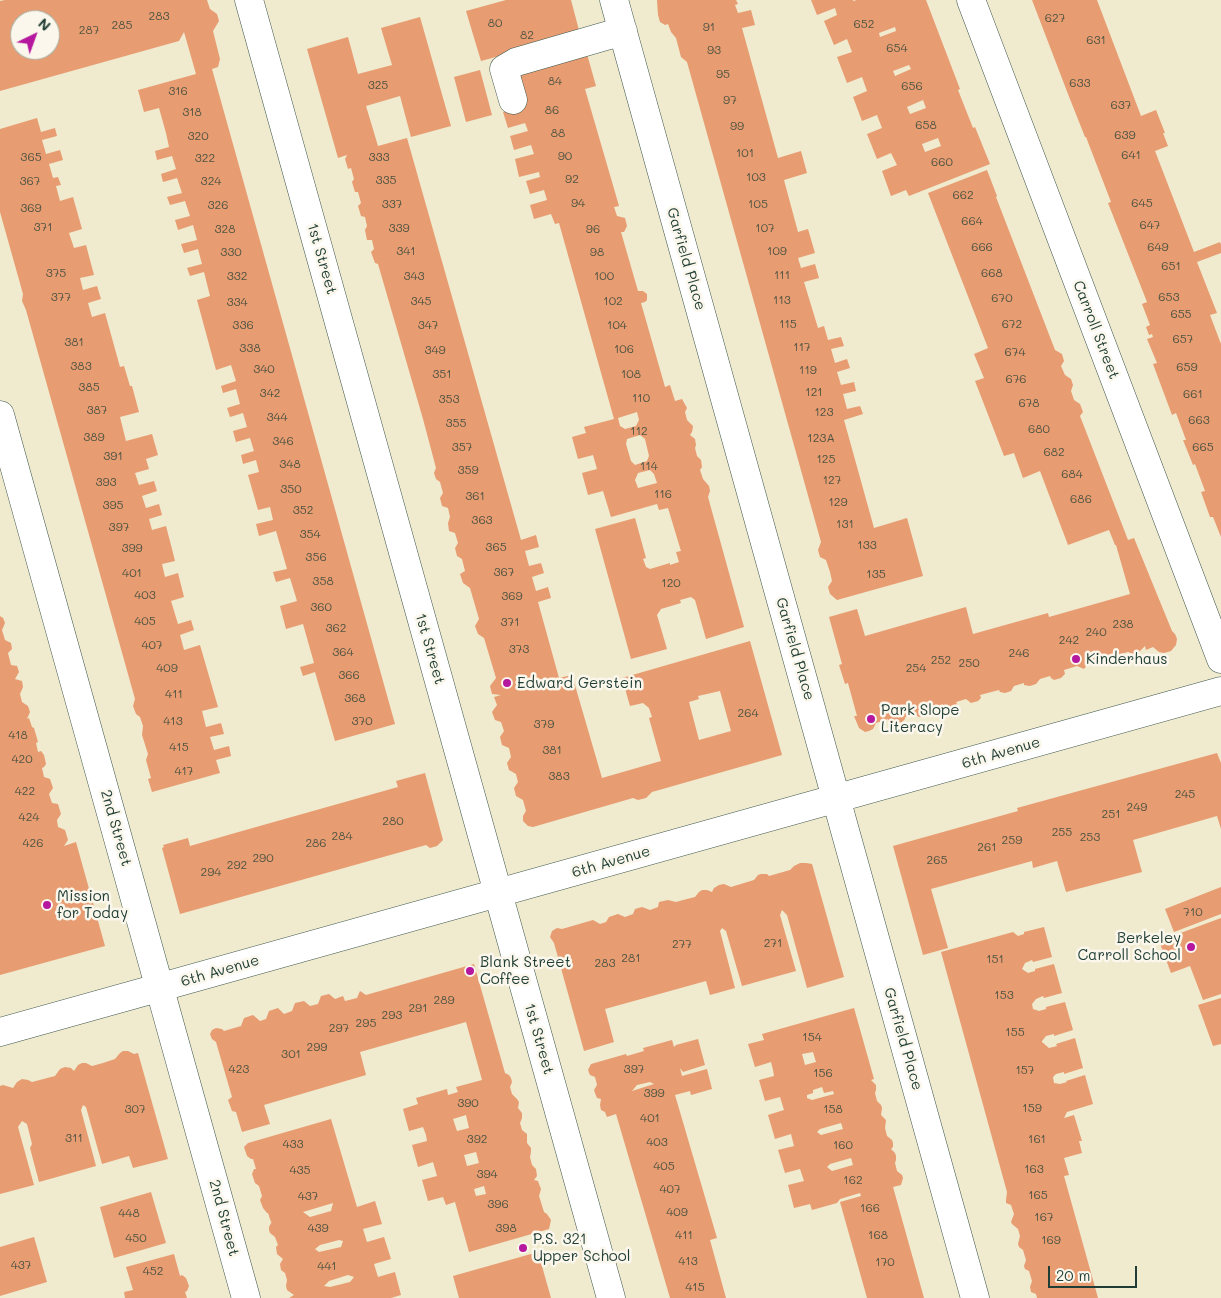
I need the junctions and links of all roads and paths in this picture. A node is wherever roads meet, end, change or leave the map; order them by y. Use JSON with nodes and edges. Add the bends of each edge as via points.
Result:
{"nodes":[{"id":1,"x":249,"y":0,"type":"edge"},
{"id":2,"x":614,"y":0,"type":"edge"},
{"id":3,"x":971,"y":0,"type":"edge"},
{"id":4,"x":623,"y":31,"type":"junction"},
{"id":5,"x":513,"y":100,"type":"dead end"},
{"id":6,"x":0,"y":415,"type":"edge"},
{"id":7,"x":1221,"y":659,"type":"edge"},
{"id":8,"x":1221,"y":691,"type":"edge"},
{"id":9,"x":837,"y":798,"type":"junction"},
{"id":10,"x":498,"y":893,"type":"junction"},
{"id":11,"x":160,"y":987,"type":"junction"},
{"id":12,"x":0,"y":1032,"type":"edge"},
{"id":13,"x":246,"y":1298,"type":"edge"},
{"id":14,"x":611,"y":1298,"type":"edge"},
{"id":15,"x":976,"y":1298,"type":"edge"}],
"edges":[{"from":1,"to":10,"type":"street","name":"1st Street"},
{"from":2,"to":4,"type":"street","name":"Garfield Place"},
{"from":3,"to":7,"type":"street","name":"Carroll Street"},
{"from":4,"to":5,"type":"street","via":[[516,62],[504,69]]},
{"from":4,"to":9,"type":"street","name":"Garfield Place"},
{"from":6,"to":11,"type":"street","name":"2nd Street"},
{"from":8,"to":9,"type":"street","name":"6th Avenue"},
{"from":9,"to":10,"type":"street","name":"6th Avenue"},
{"from":9,"to":15,"type":"street","name":"Garfield Place"},
{"from":10,"to":11,"type":"street","name":"6th Avenue"},
{"from":10,"to":14,"type":"street","name":"1st Street"},
{"from":11,"to":12,"type":"street","name":"6th Avenue"},
{"from":11,"to":13,"type":"street","name":"2nd Street"}]}
